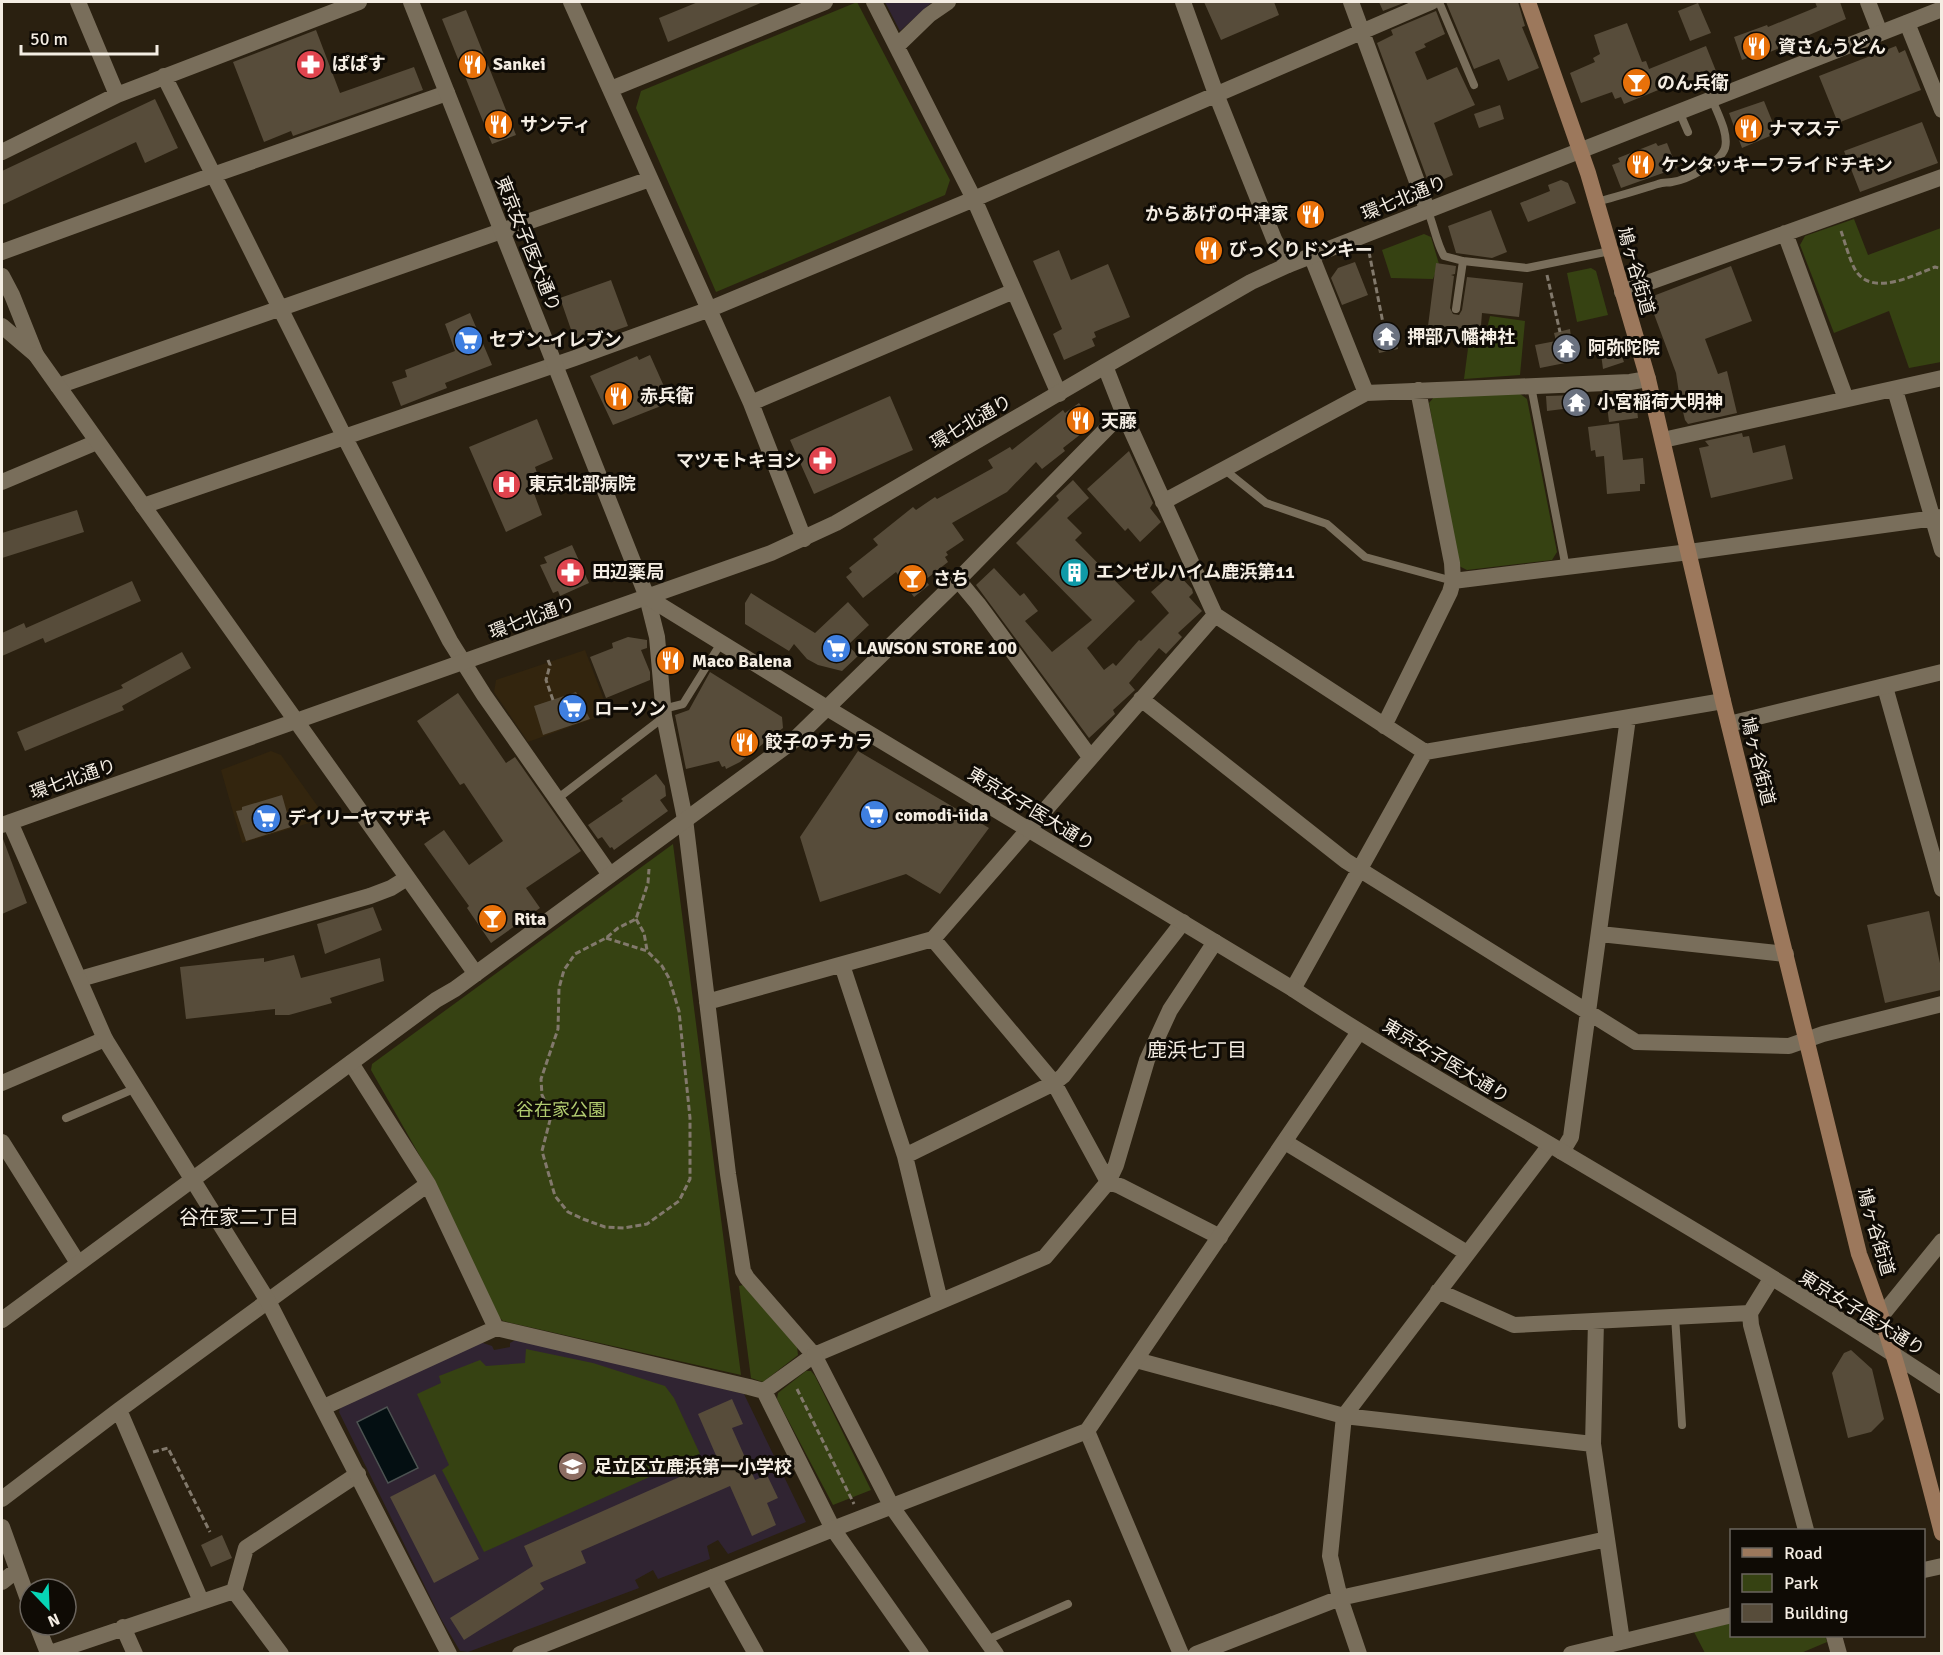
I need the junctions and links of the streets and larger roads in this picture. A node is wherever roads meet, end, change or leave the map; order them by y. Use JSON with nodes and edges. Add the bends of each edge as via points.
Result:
{"nodes":[{"id":1,"x":78,"y":2,"type":"edge"},
{"id":2,"x":359,"y":2,"type":"edge"},
{"id":3,"x":411,"y":2,"type":"edge"},
{"id":4,"x":571,"y":2,"type":"edge"},
{"id":5,"x":825,"y":2,"type":"edge"},
{"id":6,"x":873,"y":2,"type":"edge"},
{"id":7,"x":948,"y":2,"type":"edge"},
{"id":8,"x":1183,"y":2,"type":"edge"},
{"id":9,"x":1351,"y":2,"type":"edge"},
{"id":10,"x":1431,"y":2,"type":"edge"},
{"id":11,"x":1528,"y":2,"type":"edge"},
{"id":12,"x":1868,"y":2,"type":"edge"},
{"id":13,"x":1941,"y":9,"type":"edge"},
{"id":14,"x":1907,"y":23,"type":"junction"},
{"id":15,"x":1362,"y":31,"type":"junction"},
{"id":16,"x":1880,"y":33,"type":"junction"},
{"id":17,"x":897,"y":46,"type":"junction"},
{"id":18,"x":164,"y":76,"type":"junction"},
{"id":19,"x":611,"y":89,"type":"junction"},
{"id":20,"x":447,"y":93,"type":"junction"},
{"id":21,"x":1216,"y":94,"type":"junction"},
{"id":22,"x":117,"y":95,"type":"junction"},
{"id":23,"x":1941,"y":110,"type":"edge"},
{"id":24,"x":1580,"y":149,"type":"junction"},
{"id":25,"x":2,"y":152,"type":"edge"},
{"id":26,"x":213,"y":175,"type":"junction"},
{"id":27,"x":1941,"y":177,"type":"edge"},
{"id":28,"x":650,"y":178,"type":"junction"},
{"id":29,"x":974,"y":199,"type":"junction"},
{"id":30,"x":1427,"y":209,"type":"junction"},
{"id":31,"x":501,"y":230,"type":"junction"},
{"id":32,"x":1785,"y":233,"type":"junction"},
{"id":33,"x":2,"y":252,"type":"edge"},
{"id":34,"x":1311,"y":255,"type":"junction"},
{"id":35,"x":1288,"y":265,"type":"junction"},
{"id":36,"x":2,"y":276,"type":"edge"},
{"id":37,"x":1014,"y":291,"type":"junction"},
{"id":38,"x":1622,"y":292,"type":"junction"},
{"id":39,"x":280,"y":308,"type":"junction"},
{"id":40,"x":710,"y":309,"type":"junction"},
{"id":41,"x":2,"y":326,"type":"edge"},
{"id":42,"x":36,"y":355,"type":"junction"},
{"id":43,"x":554,"y":364,"type":"junction"},
{"id":44,"x":1105,"y":366,"type":"junction"},
{"id":45,"x":1941,"y":378,"type":"edge"},
{"id":46,"x":1647,"y":379,"type":"junction"},
{"id":47,"x":58,"y":386,"type":"junction"},
{"id":48,"x":1419,"y":390,"type":"junction"},
{"id":49,"x":1895,"y":390,"type":"junction"},
{"id":50,"x":1366,"y":393,"type":"junction"},
{"id":51,"x":1059,"y":394,"type":"junction"},
{"id":52,"x":1846,"y":399,"type":"junction"},
{"id":53,"x":751,"y":403,"type":"junction"},
{"id":54,"x":1123,"y":412,"type":"junction"},
{"id":55,"x":344,"y":435,"type":"junction"},
{"id":56,"x":1663,"y":440,"type":"junction"},
{"id":57,"x":98,"y":442,"type":"junction"},
{"id":58,"x":2,"y":483,"type":"edge"},
{"id":59,"x":1163,"y":502,"type":"junction"},
{"id":60,"x":143,"y":506,"type":"junction"},
{"id":61,"x":1937,"y":518,"type":"edge"},
{"id":62,"x":804,"y":539,"type":"junction"},
{"id":63,"x":1941,"y":550,"type":"edge"},
{"id":64,"x":1689,"y":552,"type":"junction"},
{"id":65,"x":958,"y":580,"type":"junction"},
{"id":66,"x":1453,"y":581,"type":"junction"},
{"id":67,"x":647,"y":597,"type":"junction"},
{"id":68,"x":1215,"y":615,"type":"junction"},
{"id":69,"x":464,"y":663,"type":"junction"},
{"id":70,"x":1941,"y":672,"type":"edge"},
{"id":71,"x":1885,"y":687,"type":"junction"},
{"id":72,"x":1141,"y":699,"type":"junction"},
{"id":73,"x":1723,"y":701,"type":"junction"},
{"id":74,"x":827,"y":708,"type":"junction"},
{"id":75,"x":1628,"y":718,"type":"junction"},
{"id":76,"x":297,"y":722,"type":"junction"},
{"id":77,"x":1729,"y":724,"type":"junction"},
{"id":78,"x":1384,"y":726,"type":"junction"},
{"id":79,"x":1425,"y":752,"type":"junction"},
{"id":80,"x":1090,"y":757,"type":"junction"},
{"id":81,"x":685,"y":819,"type":"junction"},
{"id":82,"x":6,"y":824,"type":"edge"},
{"id":83,"x":1027,"y":830,"type":"junction"},
{"id":84,"x":1360,"y":869,"type":"junction"},
{"id":85,"x":610,"y":875,"type":"junction"},
{"id":86,"x":407,"y":878,"type":"junction"},
{"id":87,"x":1941,"y":889,"type":"edge"},
{"id":88,"x":1183,"y":922,"type":"junction"},
{"id":89,"x":1600,"y":934,"type":"junction"},
{"id":90,"x":933,"y":939,"type":"junction"},
{"id":91,"x":1215,"y":942,"type":"junction"},
{"id":92,"x":1786,"y":954,"type":"junction"},
{"id":93,"x":842,"y":965,"type":"junction"},
{"id":94,"x":476,"y":974,"type":"junction"},
{"id":95,"x":80,"y":979,"type":"junction"},
{"id":96,"x":1293,"y":988,"type":"junction"},
{"id":97,"x":707,"y":1002,"type":"junction"},
{"id":98,"x":1941,"y":1004,"type":"edge"},
{"id":99,"x":1590,"y":1012,"type":"junction"},
{"id":100,"x":1359,"y":1032,"type":"junction"},
{"id":101,"x":105,"y":1039,"type":"junction"},
{"id":102,"x":1807,"y":1041,"type":"junction"},
{"id":103,"x":351,"y":1063,"type":"junction"},
{"id":104,"x":2,"y":1083,"type":"edge"},
{"id":105,"x":1054,"y":1083,"type":"junction"},
{"id":106,"x":2,"y":1142,"type":"edge"},
{"id":107,"x":1285,"y":1142,"type":"junction"},
{"id":108,"x":1556,"y":1148,"type":"junction"},
{"id":109,"x":905,"y":1156,"type":"junction"},
{"id":110,"x":192,"y":1179,"type":"junction"},
{"id":111,"x":1107,"y":1182,"type":"junction"},
{"id":112,"x":428,"y":1184,"type":"junction"},
{"id":113,"x":1220,"y":1237,"type":"junction"},
{"id":114,"x":1941,"y":1241,"type":"edge"},
{"id":115,"x":1467,"y":1253,"type":"junction"},
{"id":116,"x":78,"y":1263,"type":"junction"},
{"id":117,"x":1771,"y":1279,"type":"junction"},
{"id":118,"x":1438,"y":1291,"type":"junction"},
{"id":119,"x":268,"y":1301,"type":"junction"},
{"id":120,"x":940,"y":1301,"type":"junction"},
{"id":121,"x":1750,"y":1313,"type":"junction"},
{"id":122,"x":1882,"y":1315,"type":"junction"},
{"id":123,"x":2,"y":1320,"type":"edge"},
{"id":124,"x":1596,"y":1321,"type":"junction"},
{"id":125,"x":495,"y":1328,"type":"junction"},
{"id":126,"x":814,"y":1354,"type":"junction"},
{"id":127,"x":1893,"y":1354,"type":"junction"},
{"id":128,"x":1136,"y":1360,"type":"junction"},
{"id":129,"x":1941,"y":1386,"type":"edge"},
{"id":130,"x":764,"y":1391,"type":"junction"},
{"id":131,"x":324,"y":1407,"type":"junction"},
{"id":132,"x":119,"y":1410,"type":"junction"},
{"id":133,"x":1344,"y":1416,"type":"junction"},
{"id":134,"x":1087,"y":1431,"type":"junction"},
{"id":135,"x":1593,"y":1444,"type":"junction"},
{"id":136,"x":358,"y":1474,"type":"junction"},
{"id":137,"x":2,"y":1499,"type":"edge"},
{"id":138,"x":892,"y":1507,"type":"junction"},
{"id":139,"x":2,"y":1527,"type":"edge"},
{"id":140,"x":833,"y":1529,"type":"junction"},
{"id":141,"x":1806,"y":1529,"type":"edge"},
{"id":142,"x":1941,"y":1533,"type":"edge"},
{"id":143,"x":1607,"y":1539,"type":"junction"},
{"id":144,"x":1941,"y":1566,"type":"edge"},
{"id":145,"x":17,"y":1570,"type":"junction"},
{"id":146,"x":1925,"y":1570,"type":"edge"},
{"id":147,"x":20,"y":1577,"type":"edge"},
{"id":148,"x":714,"y":1577,"type":"junction"},
{"id":149,"x":2,"y":1582,"type":"edge"},
{"id":150,"x":234,"y":1591,"type":"junction"},
{"id":151,"x":1340,"y":1598,"type":"junction"},
{"id":152,"x":201,"y":1601,"type":"junction"},
{"id":153,"x":1730,"y":1615,"type":"edge"},
{"id":154,"x":123,"y":1627,"type":"junction"},
{"id":155,"x":42,"y":1637,"type":"edge"},
{"id":156,"x":1835,"y":1637,"type":"edge"},
{"id":157,"x":1622,"y":1641,"type":"junction"},
{"id":158,"x":992,"y":1647,"type":"edge"},
{"id":159,"x":47,"y":1653,"type":"edge"},
{"id":160,"x":135,"y":1653,"type":"edge"},
{"id":161,"x":281,"y":1653,"type":"edge"},
{"id":162,"x":449,"y":1653,"type":"edge"},
{"id":163,"x":520,"y":1653,"type":"edge"},
{"id":164,"x":756,"y":1653,"type":"edge"},
{"id":165,"x":921,"y":1653,"type":"edge"},
{"id":166,"x":1181,"y":1653,"type":"edge"},
{"id":167,"x":1196,"y":1653,"type":"edge"},
{"id":168,"x":1359,"y":1653,"type":"edge"},
{"id":169,"x":1571,"y":1653,"type":"edge"},
{"id":170,"x":1839,"y":1653,"type":"edge"}],
"edges":[{"from":1,"to":22,"type":"street"},
{"from":2,"to":18,"type":"street"},
{"from":3,"to":20,"type":"street","name":"東京女子医大通り"},
{"from":4,"to":19,"type":"street"},
{"from":5,"to":19,"type":"street"},
{"from":6,"to":17,"type":"street"},
{"from":7,"to":17,"type":"street"},
{"from":8,"to":21,"type":"street"},
{"from":9,"to":15,"type":"street"},
{"from":10,"to":15,"type":"street"},
{"from":11,"to":24,"type":"main road","name":"鳩ヶ谷街道"},
{"from":12,"to":16,"type":"street"},
{"from":13,"to":14,"type":"street","name":"環七北通り"},
{"from":14,"to":16,"type":"street","name":"環七北通り"},
{"from":14,"to":23,"type":"street"},
{"from":15,"to":21,"type":"street"},
{"from":15,"to":30,"type":"street"},
{"from":16,"to":24,"type":"street","name":"環七北通り"},
{"from":17,"to":29,"type":"street"},
{"from":18,"to":22,"type":"street"},
{"from":18,"to":26,"type":"street"},
{"from":19,"to":28,"type":"street"},
{"from":20,"to":26,"type":"street"},
{"from":20,"to":31,"type":"street","name":"東京女子医大通り"},
{"from":21,"to":29,"type":"street"},
{"from":21,"to":35,"type":"street","via":[[1278,250]]},
{"from":22,"to":25,"type":"street"},
{"from":24,"to":30,"type":"street","name":"環七北通り"},
{"from":24,"to":38,"type":"main road","name":"鳩ヶ谷街道"},
{"from":26,"to":33,"type":"street"},
{"from":26,"to":39,"type":"street"},
{"from":27,"to":32,"type":"street","via":[[1835,215],[1801,223]]},
{"from":28,"to":31,"type":"street"},
{"from":28,"to":40,"type":"street"},
{"from":29,"to":37,"type":"street"},
{"from":29,"to":40,"type":"street"},
{"from":30,"to":34,"type":"street","name":"環七北通り"},
{"from":31,"to":39,"type":"street"},
{"from":31,"to":43,"type":"street","name":"東京女子医大通り"},
{"from":32,"to":38,"type":"street"},
{"from":32,"to":52,"type":"street"},
{"from":34,"to":35,"type":"street","name":"環七北通り"},
{"from":34,"to":50,"type":"street"},
{"from":35,"to":44,"type":"street","name":"環七北通り"},
{"from":36,"to":42,"type":"street"},
{"from":37,"to":51,"type":"street"},
{"from":37,"to":53,"type":"street"},
{"from":38,"to":46,"type":"main road","name":"鳩ヶ谷街道"},
{"from":39,"to":47,"type":"street"},
{"from":39,"to":55,"type":"street"},
{"from":40,"to":43,"type":"street"},
{"from":40,"to":53,"type":"street"},
{"from":41,"to":42,"type":"street"},
{"from":42,"to":47,"type":"street"},
{"from":43,"to":55,"type":"street"},
{"from":43,"to":67,"type":"street","name":"東京女子医大通り"},
{"from":44,"to":51,"type":"street","name":"環七北通り"},
{"from":44,"to":54,"type":"street"},
{"from":45,"to":49,"type":"street"},
{"from":46,"to":48,"type":"street"},
{"from":46,"to":56,"type":"main road","name":"鳩ヶ谷街道"},
{"from":47,"to":57,"type":"street"},
{"from":48,"to":50,"type":"street"},
{"from":48,"to":66,"type":"street"},
{"from":49,"to":52,"type":"street"},
{"from":49,"to":61,"type":"street"},
{"from":50,"to":59,"type":"street"},
{"from":51,"to":62,"type":"street","name":"環七北通り"},
{"from":52,"to":56,"type":"street"},
{"from":53,"to":62,"type":"street"},
{"from":54,"to":59,"type":"street"},
{"from":54,"to":65,"type":"street"},
{"from":55,"to":60,"type":"street"},
{"from":55,"to":69,"type":"street"},
{"from":56,"to":64,"type":"main road","name":"鳩ヶ谷街道"},
{"from":57,"to":58,"type":"street"},
{"from":57,"to":60,"type":"street"},
{"from":59,"to":68,"type":"street"},
{"from":60,"to":76,"type":"street"},
{"from":61,"to":63,"type":"street"},
{"from":61,"to":64,"type":"street"},
{"from":62,"to":67,"type":"street","name":"環七北通り"},
{"from":64,"to":66,"type":"street"},
{"from":64,"to":73,"type":"main road","name":"鳩ヶ谷街道"},
{"from":65,"to":74,"type":"street"},
{"from":65,"to":80,"type":"street"},
{"from":66,"to":78,"type":"street"},
{"from":67,"to":69,"type":"street","name":"環七北通り"},
{"from":67,"to":74,"type":"street","name":"東京女子医大通り"},
{"from":67,"to":81,"type":"street","via":[[657,637],[664,712]]},
{"from":68,"to":72,"type":"street"},
{"from":68,"to":78,"type":"street"},
{"from":69,"to":76,"type":"street","name":"環七北通り"},
{"from":69,"to":85,"type":"street"},
{"from":70,"to":71,"type":"street"},
{"from":71,"to":77,"type":"street"},
{"from":71,"to":87,"type":"street"},
{"from":72,"to":80,"type":"street"},
{"from":72,"to":84,"type":"street"},
{"from":73,"to":75,"type":"street"},
{"from":73,"to":77,"type":"main road","name":"鳩ヶ谷街道"},
{"from":74,"to":81,"type":"street","via":[[793,741]]},
{"from":74,"to":83,"type":"street","name":"東京女子医大通り"},
{"from":75,"to":79,"type":"street"},
{"from":75,"to":89,"type":"street"},
{"from":76,"to":82,"type":"street","name":"環七北通り"},
{"from":76,"to":86,"type":"street"},
{"from":77,"to":92,"type":"main road","name":"鳩ヶ谷街道"},
{"from":78,"to":79,"type":"street"},
{"from":79,"to":84,"type":"street"},
{"from":80,"to":83,"type":"street"},
{"from":81,"to":85,"type":"street"},
{"from":81,"to":97,"type":"street"},
{"from":82,"to":95,"type":"street"},
{"from":83,"to":88,"type":"street","name":"東京女子医大通り"},
{"from":83,"to":90,"type":"street"},
{"from":84,"to":96,"type":"street"},
{"from":84,"to":99,"type":"street"},
{"from":85,"to":94,"type":"street"},
{"from":86,"to":94,"type":"street"},
{"from":86,"to":95,"type":"street","via":[[370,896]]},
{"from":88,"to":91,"type":"street","name":"東京女子医大通り"},
{"from":88,"to":105,"type":"street"},
{"from":89,"to":92,"type":"street"},
{"from":89,"to":99,"type":"street"},
{"from":90,"to":93,"type":"street"},
{"from":90,"to":105,"type":"street"},
{"from":91,"to":96,"type":"street","name":"東京女子医大通り"},
{"from":91,"to":111,"type":"street","via":[[1170,1010],[1147,1060],[1116,1165]]},
{"from":92,"to":102,"type":"main road","name":"鳩ヶ谷街道"},
{"from":93,"to":97,"type":"street"},
{"from":93,"to":109,"type":"street"},
{"from":94,"to":103,"type":"street"},
{"from":95,"to":101,"type":"street"},
{"from":96,"to":100,"type":"street","name":"東京女子医大通り"},
{"from":97,"to":126,"type":"street","via":[[743,1271]]},
{"from":98,"to":102,"type":"street"},
{"from":99,"to":102,"type":"street","via":[[1636,1042],[1789,1047]]},
{"from":99,"to":108,"type":"street","via":[[1571,1137]]},
{"from":100,"to":107,"type":"street"},
{"from":100,"to":108,"type":"street","name":"東京女子医大通り"},
{"from":101,"to":104,"type":"street"},
{"from":101,"to":110,"type":"street"},
{"from":102,"to":122,"type":"main road","name":"鳩ヶ谷街道","via":[[1859,1254]]},
{"from":103,"to":110,"type":"street"},
{"from":103,"to":112,"type":"street"},
{"from":105,"to":109,"type":"street"},
{"from":105,"to":111,"type":"street"},
{"from":106,"to":116,"type":"street"},
{"from":107,"to":113,"type":"street"},
{"from":107,"to":115,"type":"street"},
{"from":108,"to":115,"type":"street"},
{"from":108,"to":117,"type":"street","name":"東京女子医大通り"},
{"from":109,"to":120,"type":"street"},
{"from":110,"to":116,"type":"street"},
{"from":110,"to":119,"type":"street"},
{"from":111,"to":113,"type":"street"},
{"from":111,"to":120,"type":"street","via":[[1045,1257]]},
{"from":112,"to":119,"type":"street"},
{"from":112,"to":125,"type":"street"},
{"from":113,"to":128,"type":"street"},
{"from":114,"to":122,"type":"street"},
{"from":115,"to":118,"type":"street"},
{"from":116,"to":123,"type":"street"},
{"from":117,"to":121,"type":"street"},
{"from":117,"to":127,"type":"street","name":"東京女子医大通り"},
{"from":118,"to":124,"type":"street","via":[[1514,1325]]},
{"from":118,"to":133,"type":"street"},
{"from":119,"to":131,"type":"street"},
{"from":119,"to":132,"type":"street"},
{"from":120,"to":126,"type":"street"},
{"from":121,"to":124,"type":"street"},
{"from":121,"to":141,"type":"street"},
{"from":122,"to":127,"type":"main road","name":"鳩ヶ谷街道"},
{"from":124,"to":135,"type":"street"},
{"from":125,"to":130,"type":"street"},
{"from":125,"to":131,"type":"street"},
{"from":126,"to":130,"type":"street"},
{"from":126,"to":138,"type":"street"},
{"from":127,"to":129,"type":"street","name":"東京女子医大通り"},
{"from":127,"to":142,"type":"main road","name":"鳩ヶ谷街道"},
{"from":128,"to":133,"type":"street"},
{"from":128,"to":134,"type":"street"},
{"from":130,"to":140,"type":"street"},
{"from":131,"to":136,"type":"street"},
{"from":132,"to":137,"type":"street"},
{"from":132,"to":152,"type":"street"},
{"from":133,"to":135,"type":"street"},
{"from":133,"to":151,"type":"street","via":[[1330,1556]]},
{"from":134,"to":138,"type":"street"},
{"from":134,"to":166,"type":"street"},
{"from":135,"to":143,"type":"street"},
{"from":136,"to":150,"type":"street","via":[[246,1548]]},
{"from":136,"to":162,"type":"street"},
{"from":138,"to":140,"type":"street"},
{"from":138,"to":158,"type":"street"},
{"from":139,"to":145,"type":"street"},
{"from":140,"to":148,"type":"street"},
{"from":140,"to":165,"type":"street"},
{"from":143,"to":151,"type":"street"},
{"from":143,"to":157,"type":"street"},
{"from":144,"to":146,"type":"street"},
{"from":145,"to":147,"type":"street"},
{"from":145,"to":149,"type":"street"},
{"from":148,"to":163,"type":"street"},
{"from":148,"to":164,"type":"street"},
{"from":150,"to":152,"type":"street"},
{"from":150,"to":161,"type":"street"},
{"from":151,"to":167,"type":"street"},
{"from":151,"to":168,"type":"street"},
{"from":152,"to":154,"type":"street"},
{"from":153,"to":157,"type":"street"},
{"from":154,"to":159,"type":"street"},
{"from":154,"to":160,"type":"street"},
{"from":155,"to":159,"type":"street"},
{"from":156,"to":170,"type":"street"},
{"from":157,"to":169,"type":"street"}]}
